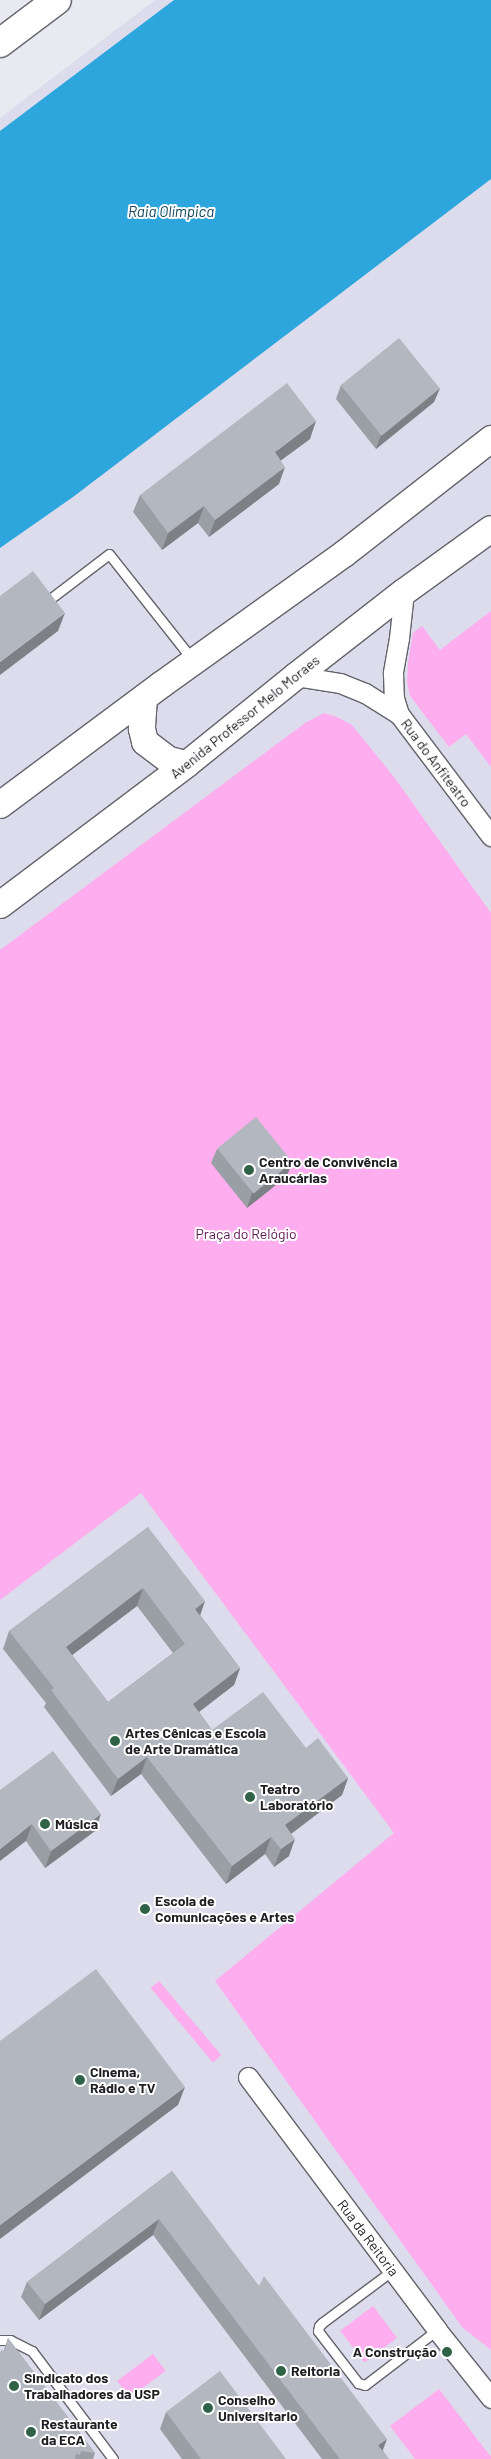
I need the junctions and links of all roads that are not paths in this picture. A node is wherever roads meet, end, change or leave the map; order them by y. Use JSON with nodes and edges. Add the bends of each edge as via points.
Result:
{"nodes":[{"id":1,"x":57,"y":0,"type":"edge"},
{"id":2,"x":0,"y":44,"type":"edge"},
{"id":3,"x":491,"y":439,"type":"edge"},
{"id":4,"x":491,"y":529,"type":"edge"},
{"id":5,"x":404,"y":592,"type":"junction"},
{"id":6,"x":50,"y":599,"type":"edge"},
{"id":7,"x":194,"y":662,"type":"junction"},
{"id":8,"x":296,"y":676,"type":"junction"},
{"id":9,"x":144,"y":698,"type":"junction"},
{"id":10,"x":399,"y":714,"type":"junction"},
{"id":11,"x":187,"y":764,"type":"junction"},
{"id":12,"x":0,"y":805,"type":"edge"},
{"id":13,"x":491,"y":836,"type":"edge"},
{"id":14,"x":0,"y":905,"type":"edge"},
{"id":15,"x":248,"y":2077,"type":"dead end"},
{"id":16,"x":393,"y":2270,"type":"junction"},
{"id":17,"x":437,"y":2330,"type":"junction"},
{"id":18,"x":0,"y":2340,"type":"edge"},
{"id":19,"x":491,"y":2398,"type":"edge"},
{"id":20,"x":113,"y":2459,"type":"edge"}],
"edges":[{"from":1,"to":2,"type":"highway"},
{"from":3,"to":7,"type":"street","via":[[344,554]]},
{"from":4,"to":5,"type":"street","name":"Avenida Professor Melo Moraes"},
{"from":5,"to":8,"type":"street","name":"Avenida Professor Melo Moraes"},
{"from":5,"to":10,"type":"street","name":"Rua do Anfiteatro","via":[[393,673],[394,698]]},
{"from":6,"to":7,"type":"lane","via":[[109,554]]},
{"from":7,"to":9,"type":"street"},
{"from":8,"to":10,"type":"street","name":"Rua do Anfiteatro","via":[[340,683],[365,693]]},
{"from":8,"to":11,"type":"street","name":"Avenida Professor Melo Moraes"},
{"from":9,"to":11,"type":"street","via":[[142,730],[145,742],[169,760]]},
{"from":9,"to":12,"type":"street"},
{"from":10,"to":13,"type":"street","name":"Rua do Anfiteatro"},
{"from":11,"to":14,"type":"street","name":"Avenida Professor Melo Moraes"},
{"from":15,"to":16,"type":"street","name":"Rua da Reitoria"},
{"from":16,"to":17,"type":"street","name":"Rua da Reitoria"},
{"from":16,"to":17,"type":"lane","via":[[320,2325],[318,2332],[358,2383],[364,2385]]},
{"from":17,"to":19,"type":"street","name":"Rua da Reitoria"},
{"from":18,"to":20,"type":"lane","via":[[10,2340],[32,2351]]}]}
